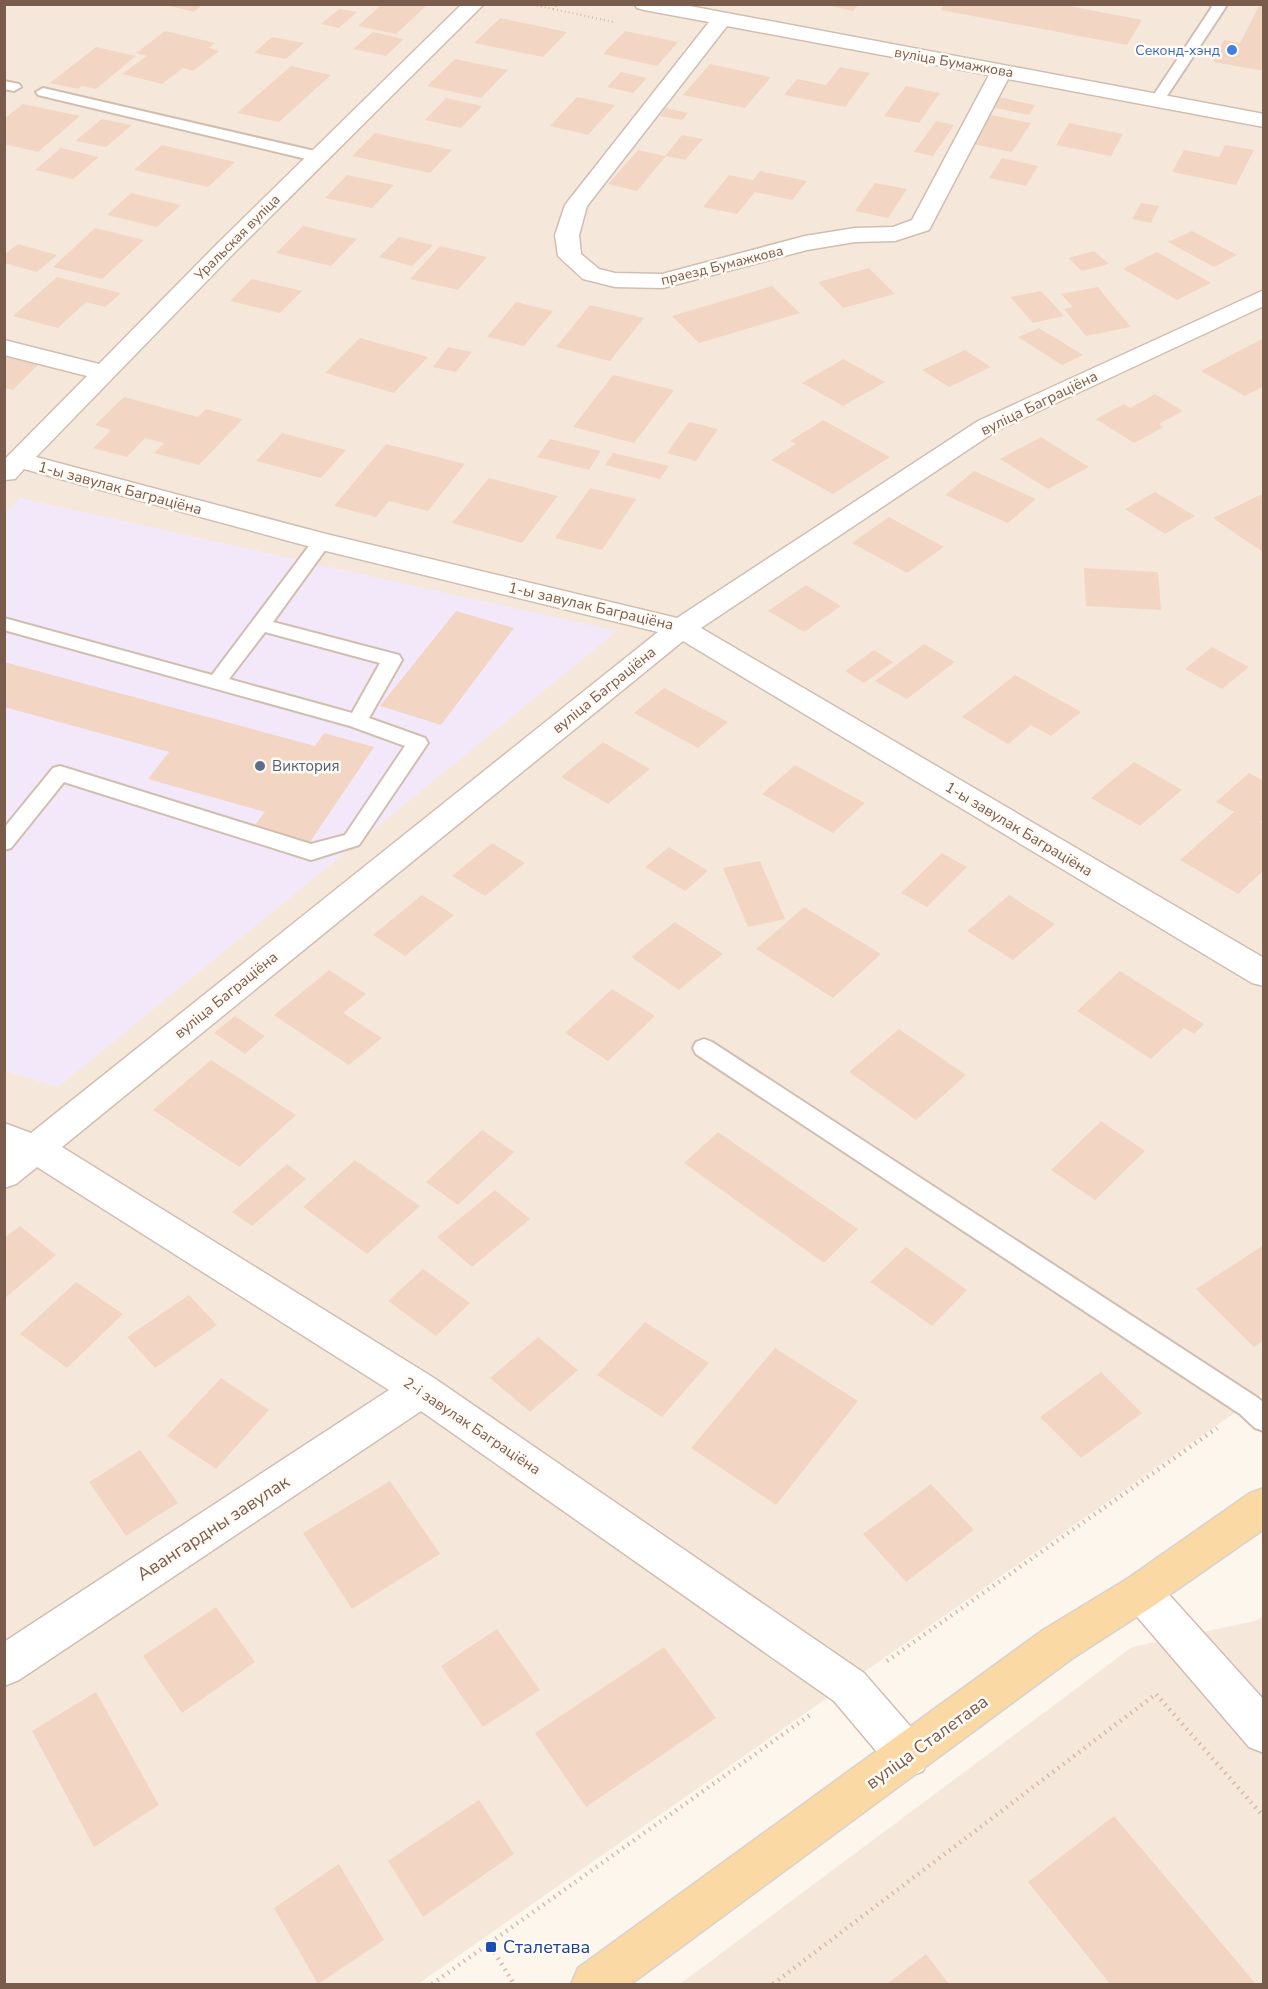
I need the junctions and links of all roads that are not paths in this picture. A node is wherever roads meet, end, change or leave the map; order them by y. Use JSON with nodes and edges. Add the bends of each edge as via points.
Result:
{"nodes":[{"id":1,"x":474,"y":4,"type":"edge"},
{"id":2,"x":644,"y":4,"type":"edge"},
{"id":3,"x":1216,"y":4,"type":"edge"},
{"id":4,"x":722,"y":19,"type":"junction"},
{"id":5,"x":1002,"y":70,"type":"junction"},
{"id":6,"x":43,"y":92,"type":"dead end"},
{"id":7,"x":1158,"y":99,"type":"junction"},
{"id":8,"x":1263,"y":121,"type":"edge"},
{"id":9,"x":319,"y":157,"type":"junction"},
{"id":10,"x":1263,"y":297,"type":"edge"},
{"id":11,"x":4,"y":347,"type":"edge"},
{"id":12,"x":103,"y":372,"type":"junction"},
{"id":13,"x":12,"y":468,"type":"edge"},
{"id":14,"x":322,"y":542,"type":"junction"},
{"id":15,"x":4,"y":624,"type":"edge"},
{"id":16,"x":261,"y":626,"type":"junction"},
{"id":17,"x":681,"y":628,"type":"junction"},
{"id":18,"x":217,"y":682,"type":"junction"},
{"id":19,"x":357,"y":721,"type":"junction"},
{"id":20,"x":4,"y":843,"type":"edge"},
{"id":21,"x":1263,"y":974,"type":"edge"},
{"id":22,"x":704,"y":1048,"type":"dead end"},
{"id":23,"x":20,"y":1143,"type":"edge"},
{"id":24,"x":4,"y":1174,"type":"edge"},
{"id":25,"x":421,"y":1390,"type":"junction"},
{"id":26,"x":1263,"y":1420,"type":"edge"},
{"id":27,"x":1263,"y":1506,"type":"edge"},
{"id":28,"x":1141,"y":1592,"type":"junction"},
{"id":29,"x":4,"y":1665,"type":"edge"},
{"id":30,"x":1263,"y":1732,"type":"edge"},
{"id":31,"x":908,"y":1756,"type":"junction"},
{"id":32,"x":594,"y":1984,"type":"edge"}],
"edges":[{"from":1,"to":9,"type":"street","name":"Уральская вуліца"},
{"from":2,"to":4,"type":"street","name":"вуліца Бумажкова"},
{"from":3,"to":7,"type":"lane","via":[[1220,5]]},
{"from":4,"to":5,"type":"street","name":"вуліца Бумажкова"},
{"from":4,"to":5,"type":"street","name":"праезд Бумажкова","via":[[576,205],[567,235],[570,256],[591,274],[615,280],[663,281],[805,243],[895,234],[921,225]]},
{"from":5,"to":7,"type":"street","name":"вуліца Бумажкова"},
{"from":6,"to":9,"type":"lane"},
{"from":7,"to":8,"type":"street","name":"вуліца Бумажкова"},
{"from":9,"to":12,"type":"street","name":"Уральская вуліца"},
{"from":10,"to":17,"type":"street","name":"вуліца Баграціёна","via":[[987,426]]},
{"from":11,"to":12,"type":"street"},
{"from":12,"to":13,"type":"street","name":"Уральская вуліца"},
{"from":13,"to":14,"type":"street","name":"1-ы завулак Баграціёна"},
{"from":14,"to":16,"type":"lane"},
{"from":14,"to":17,"type":"street","name":"1-ы завулак Баграціёна"},
{"from":15,"to":18,"type":"lane"},
{"from":16,"to":18,"type":"lane"},
{"from":16,"to":19,"type":"lane","via":[[392,660]]},
{"from":17,"to":21,"type":"street","name":"1-ы завулак Баграціёна"},
{"from":17,"to":23,"type":"street","name":"вуліца Баграціёна"},
{"from":18,"to":19,"type":"lane"},
{"from":19,"to":20,"type":"lane","via":[[418,743],[352,840],[311,852],[60,773]]},
{"from":22,"to":26,"type":"lane","via":[[1249,1406]]},
{"from":23,"to":24,"type":"street","name":"вуліца Баграціёна"},
{"from":23,"to":25,"type":"street","name":"2-і завулак Баграціёна"},
{"from":25,"to":29,"type":"street","name":"Авангардны завулак"},
{"from":25,"to":31,"type":"street","name":"2-і завулак Баграціёна","via":[[849,1687]]},
{"from":27,"to":28,"type":"main road","name":"вуліца Сталетава"},
{"from":28,"to":30,"type":"street"},
{"from":28,"to":31,"type":"main road","name":"вуліца Сталетава","via":[[1058,1644]]},
{"from":31,"to":32,"type":"main road","name":"вуліца Сталетава"}]}
